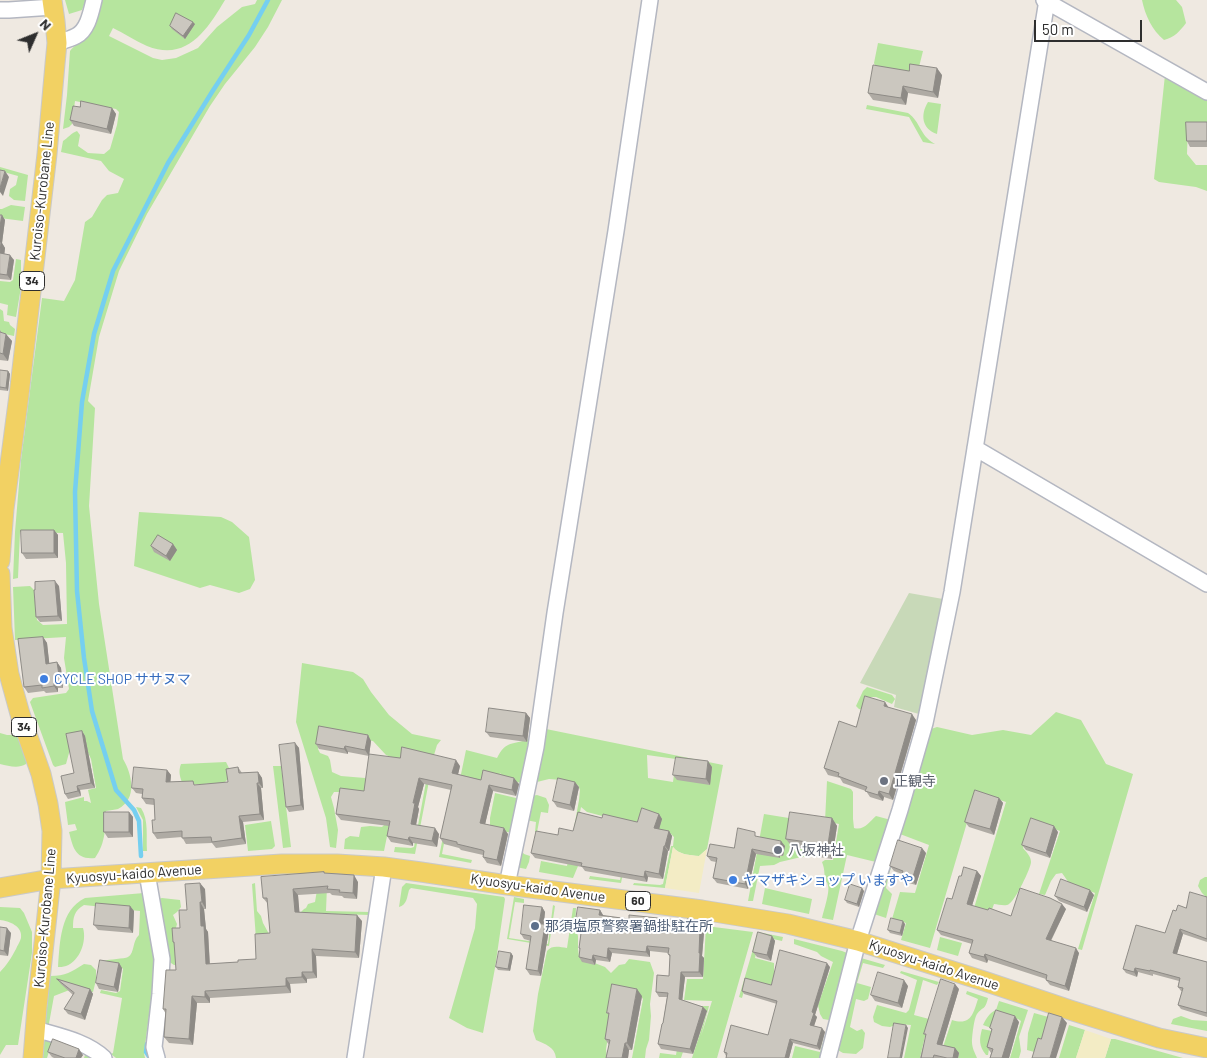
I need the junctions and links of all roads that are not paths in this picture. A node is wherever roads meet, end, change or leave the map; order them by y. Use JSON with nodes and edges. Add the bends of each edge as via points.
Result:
{"nodes":[{"id":1,"x":94,"y":0,"type":"edge"},
{"id":2,"x":650,"y":0,"type":"edge"},
{"id":3,"x":1046,"y":0,"type":"edge"},
{"id":4,"x":52,"y":3,"type":"edge"},
{"id":5,"x":0,"y":10,"type":"edge"},
{"id":6,"x":56,"y":43,"type":"junction"},
{"id":7,"x":1207,"y":92,"type":"edge"},
{"id":8,"x":975,"y":448,"type":"junction"},
{"id":9,"x":0,"y":561,"type":"edge"},
{"id":10,"x":0,"y":574,"type":"edge"},
{"id":11,"x":1207,"y":584,"type":"edge"},
{"id":12,"x":384,"y":867,"type":"junction"},
{"id":13,"x":147,"y":873,"type":"junction"},
{"id":14,"x":51,"y":879,"type":"junction"},
{"id":15,"x":507,"y":885,"type":"junction"},
{"id":16,"x":0,"y":888,"type":"edge"},
{"id":17,"x":858,"y":941,"type":"junction"},
{"id":18,"x":35,"y":1029,"type":"junction"},
{"id":19,"x":1207,"y":1048,"type":"edge"},
{"id":20,"x":33,"y":1058,"type":"edge"},
{"id":21,"x":104,"y":1058,"type":"edge"},
{"id":22,"x":157,"y":1058,"type":"edge"},
{"id":23,"x":355,"y":1058,"type":"edge"},
{"id":24,"x":828,"y":1058,"type":"edge"}],
"edges":[{"from":1,"to":6,"type":"street","via":[[89,18],[77,36]]},
{"from":2,"to":15,"type":"street","via":[[536,747]]},
{"from":3,"to":7,"type":"street"},
{"from":3,"to":8,"type":"street"},
{"from":4,"to":5,"type":"street"},
{"from":4,"to":6,"type":"main road","name":"Kuroiso-Kurobane Line","number":"34"},
{"from":6,"to":9,"type":"main road","name":"Kuroiso-Kurobane Line","number":"34"},
{"from":8,"to":11,"type":"street"},
{"from":8,"to":17,"type":"street","via":[[952,592],[925,723]]},
{"from":10,"to":14,"type":"main road","name":"Kuroiso-Kurobane Line","number":"34","via":[[2,628],[9,674],[48,804],[52,831]]},
{"from":12,"to":13,"type":"main road","name":"Kyuosyu-kaido Avenue","number":"60","via":[[282,864]]},
{"from":12,"to":15,"type":"main road","name":"Kyuosyu-kaido Avenue","number":"60"},
{"from":12,"to":23,"type":"street"},
{"from":13,"to":14,"type":"main road","name":"Kyuosyu-kaido Avenue","number":"60"},
{"from":13,"to":22,"type":"street","via":[[162,959],[154,1047]]},
{"from":14,"to":16,"type":"main road","name":"Kyuosyu-kaido Avenue"},
{"from":14,"to":18,"type":"main road","name":"Kuroiso-Kurobane Line","number":"34"},
{"from":15,"to":17,"type":"main road","name":"Kyuosyu-kaido Avenue","number":"60","via":[[741,915]]},
{"from":17,"to":19,"type":"main road","name":"Kyuosyu-kaido Avenue","number":"60","via":[[1159,1038]]},
{"from":17,"to":24,"type":"street"},
{"from":18,"to":20,"type":"main road","name":"Kuroiso-Kurobane Line","number":"34"},
{"from":18,"to":21,"type":"street","via":[[82,1044]]}]}
